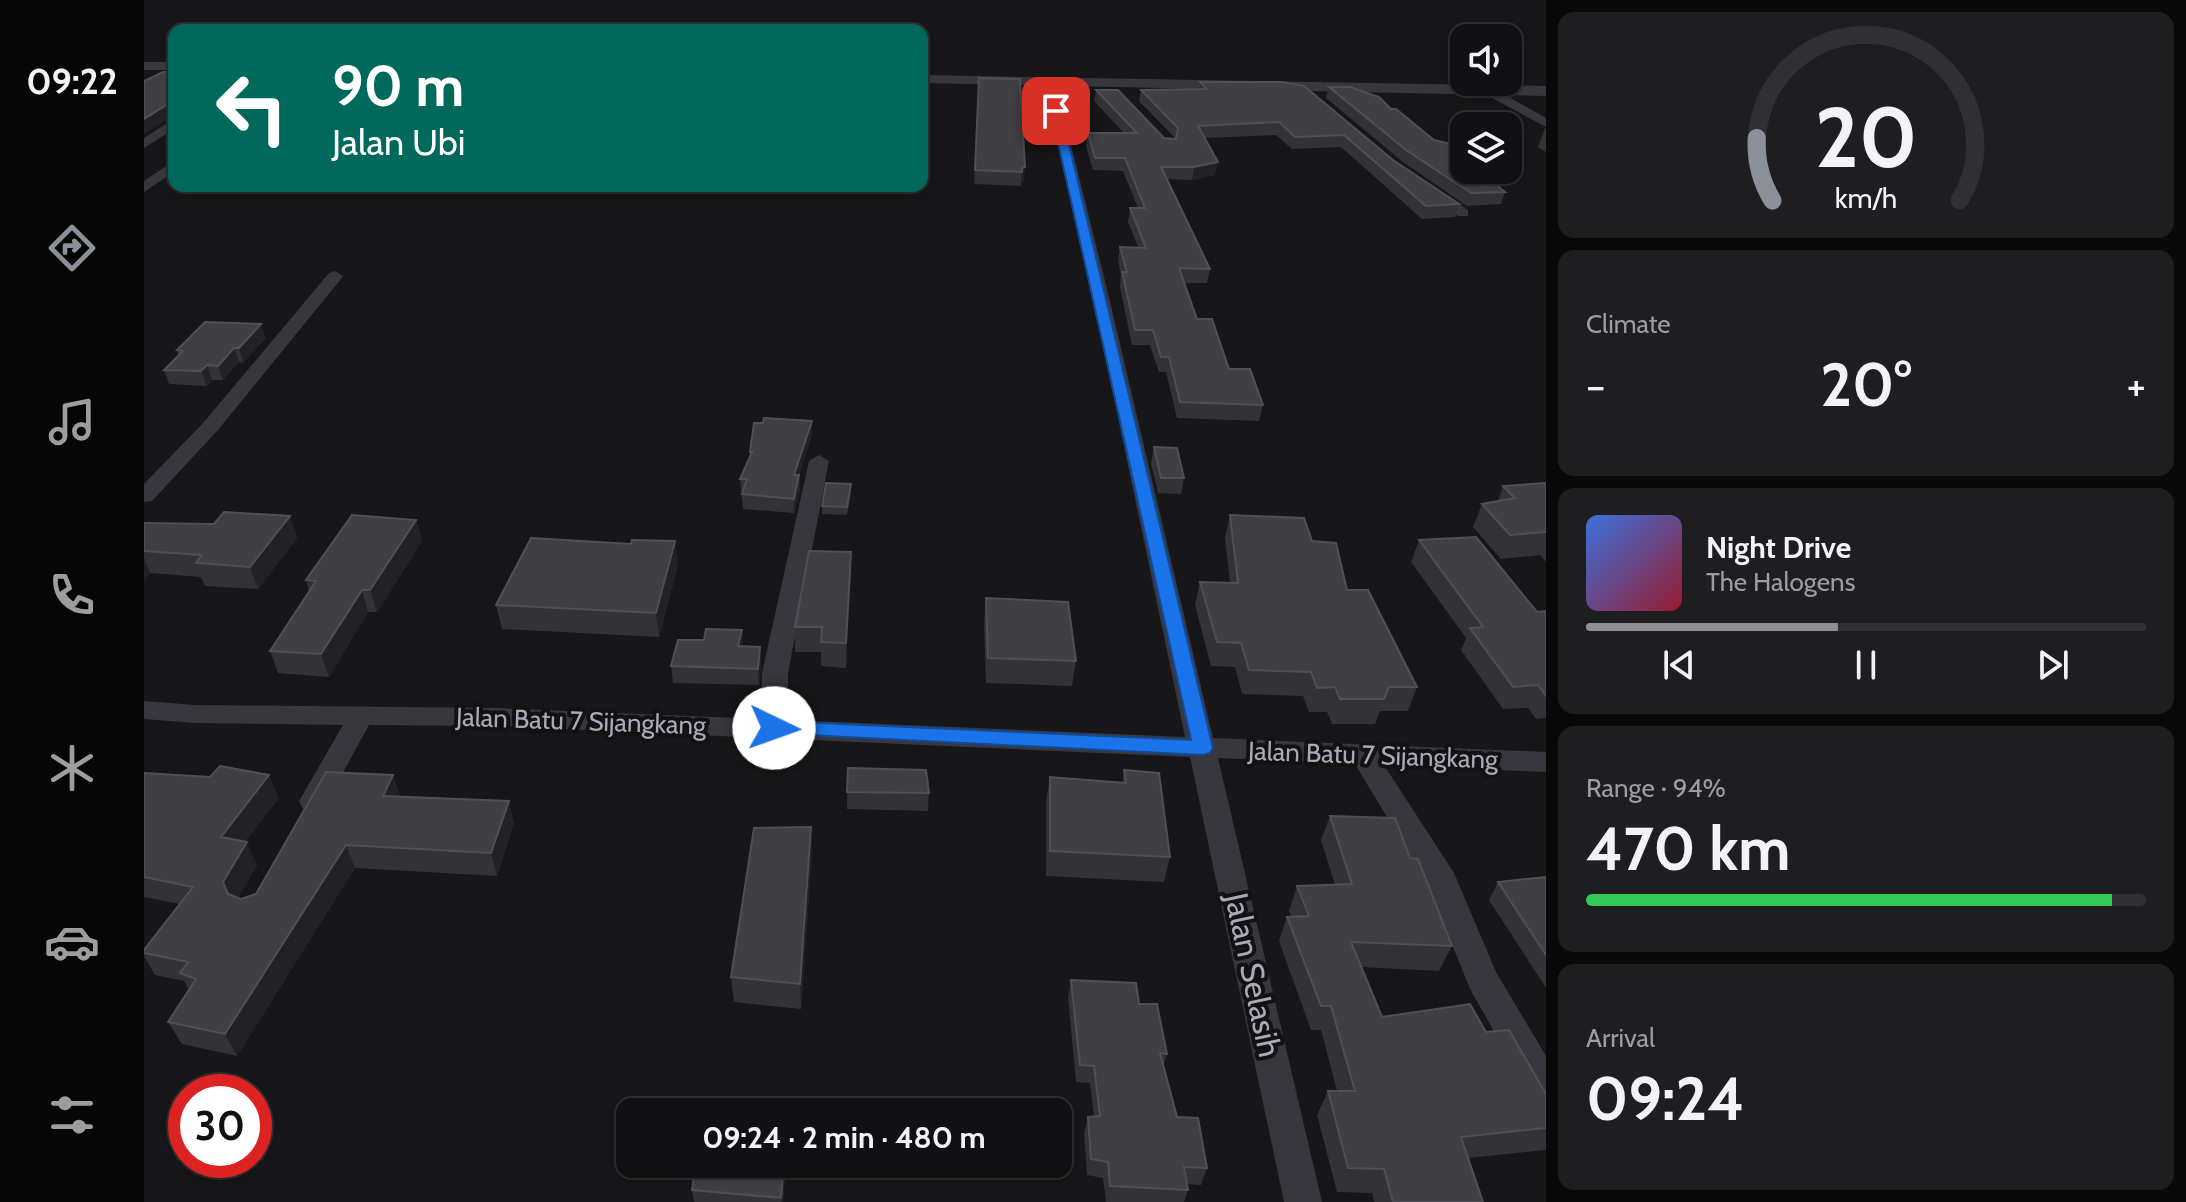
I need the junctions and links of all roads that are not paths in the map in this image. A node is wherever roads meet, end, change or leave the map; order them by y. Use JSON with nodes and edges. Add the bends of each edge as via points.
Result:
{"nodes":[{"id":1,"x":144,"y":66,"type":"edge"},
{"id":2,"x":168,"y":66,"type":"edge"},
{"id":3,"x":928,"y":79,"type":"edge"},
{"id":4,"x":1049,"y":81,"type":"junction"},
{"id":5,"x":1300,"y":86,"type":"junction"},
{"id":6,"x":1450,"y":89,"type":"edge"},
{"id":7,"x":1522,"y":91,"type":"edge"},
{"id":8,"x":1546,"y":91,"type":"edge"},
{"id":9,"x":1498,"y":96,"type":"edge"},
{"id":10,"x":1317,"y":99,"type":"edge"},
{"id":11,"x":1546,"y":123,"type":"edge"},
{"id":12,"x":168,"y":127,"type":"edge"},
{"id":13,"x":144,"y":144,"type":"edge"},
{"id":14,"x":168,"y":170,"type":"edge"},
{"id":15,"x":1418,"y":182,"type":"edge"},
{"id":16,"x":144,"y":188,"type":"edge"},
{"id":17,"x":1463,"y":213,"type":"dead end"},
{"id":18,"x":335,"y":276,"type":"dead end"},
{"id":19,"x":819,"y":461,"type":"dead end"},
{"id":20,"x":144,"y":496,"type":"edge"},
{"id":21,"x":144,"y":711,"type":"edge"},
{"id":22,"x":361,"y":716,"type":"junction"},
{"id":23,"x":774,"y":728,"type":"junction"},
{"id":24,"x":1203,"y":748,"type":"junction"},
{"id":25,"x":1363,"y":754,"type":"junction"},
{"id":26,"x":1546,"y":762,"type":"edge"},
{"id":27,"x":299,"y":825,"type":"edge"},
{"id":28,"x":1546,"y":1088,"type":"edge"},
{"id":29,"x":1303,"y":1202,"type":"edge"}],
"edges":[{"from":1,"to":2,"type":"street"},
{"from":3,"to":4,"type":"street"},
{"from":4,"to":5,"type":"street","via":[[1116,88]]},
{"from":4,"to":24,"type":"street","name":"Jalan Selasih"},
{"from":5,"to":6,"type":"street"},
{"from":5,"to":10,"type":"street"},
{"from":7,"to":8,"type":"street"},
{"from":9,"to":11,"type":"street"},
{"from":12,"to":13,"type":"street"},
{"from":14,"to":16,"type":"street"},
{"from":15,"to":17,"type":"street"},
{"from":18,"to":20,"type":"street","via":[[211,426]]},
{"from":19,"to":23,"type":"street","via":[[775,673]]},
{"from":21,"to":22,"type":"street","name":"Jalan Batu 7 Sijangkang"},
{"from":22,"to":23,"type":"street","name":"Jalan Batu 7 Sijangkang"},
{"from":22,"to":27,"type":"street"},
{"from":23,"to":24,"type":"street","name":"Jalan Batu 7 Sijangkang"},
{"from":24,"to":25,"type":"street","name":"Jalan Batu 7 Sijangkang"},
{"from":24,"to":29,"type":"street","name":"Jalan Selasih"},
{"from":25,"to":26,"type":"street","name":"Jalan Batu 7 Sijangkang"},
{"from":25,"to":28,"type":"street","via":[[1443,882],[1482,979]]}]}
